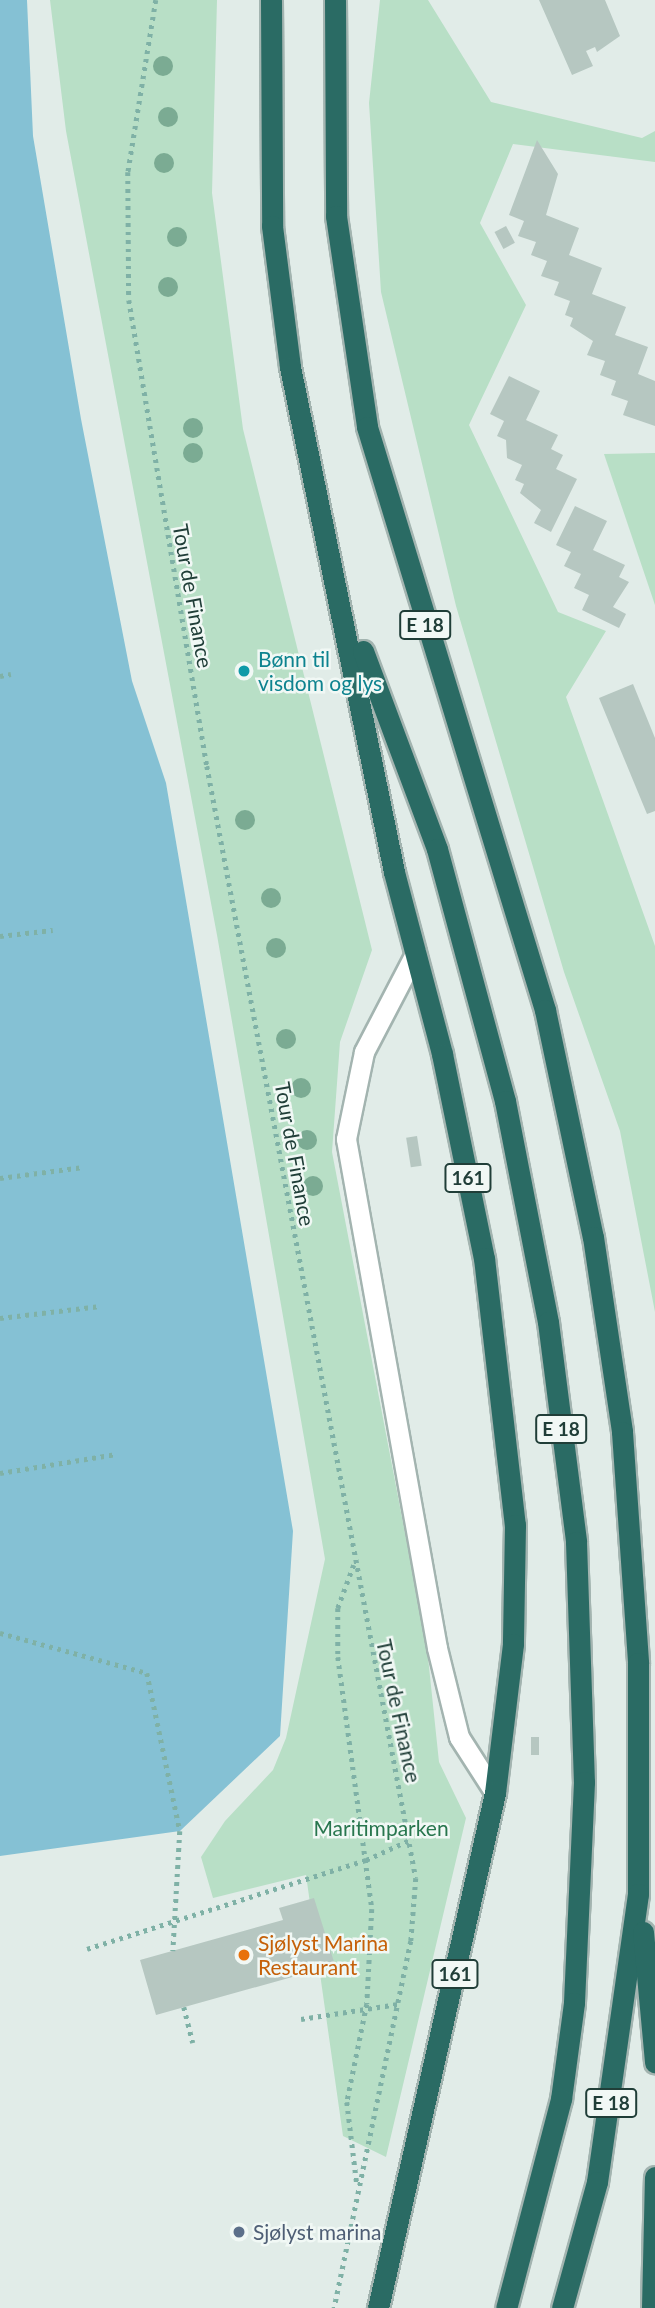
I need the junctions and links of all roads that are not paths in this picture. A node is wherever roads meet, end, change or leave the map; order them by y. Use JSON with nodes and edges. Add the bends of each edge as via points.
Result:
{"nodes":[{"id":1,"x":271,"y":0,"type":"edge"},
{"id":2,"x":335,"y":0,"type":"edge"},
{"id":3,"x":337,"y":572,"type":"junction"},
{"id":4,"x":415,"y":952,"type":"junction"},
{"id":5,"x":495,"y":1793,"type":"junction"},
{"id":6,"x":638,"y":1894,"type":"junction"},
{"id":7,"x":655,"y":2062,"type":"edge"},
{"id":8,"x":655,"y":2177,"type":"edge"},
{"id":9,"x":378,"y":2308,"type":"edge"},
{"id":10,"x":506,"y":2308,"type":"edge"},
{"id":11,"x":562,"y":2308,"type":"edge"},
{"id":12,"x":652,"y":2308,"type":"edge"}],
"edges":[{"from":1,"to":3,"type":"highway","number":"E 18","via":[[269,160],[279,294],[304,442]]},
{"from":2,"to":6,"type":"highway","number":"E 18","via":[[336,216],[367,427],[524,932],[562,1080],[603,1299],[635,1588]]},
{"from":3,"to":4,"type":"highway","number":"161"},
{"from":3,"to":10,"type":"highway","number":"E 18","via":[[437,849],[479,995],[530,1213],[576,1542],[584,1782],[574,2003],[558,2112]]},
{"from":4,"to":5,"type":"highway","number":"161","via":[[484,1258],[510,1446],[516,1589]]},
{"from":4,"to":5,"type":"lane","via":[[364,1052],[346,1139],[437,1648],[459,1737]]},
{"from":5,"to":9,"type":"highway","number":"161"},
{"from":6,"to":7,"type":"highway"},
{"from":6,"to":11,"type":"highway","number":"E 18","via":[[599,2169]]},
{"from":8,"to":12,"type":"highway"}]}
